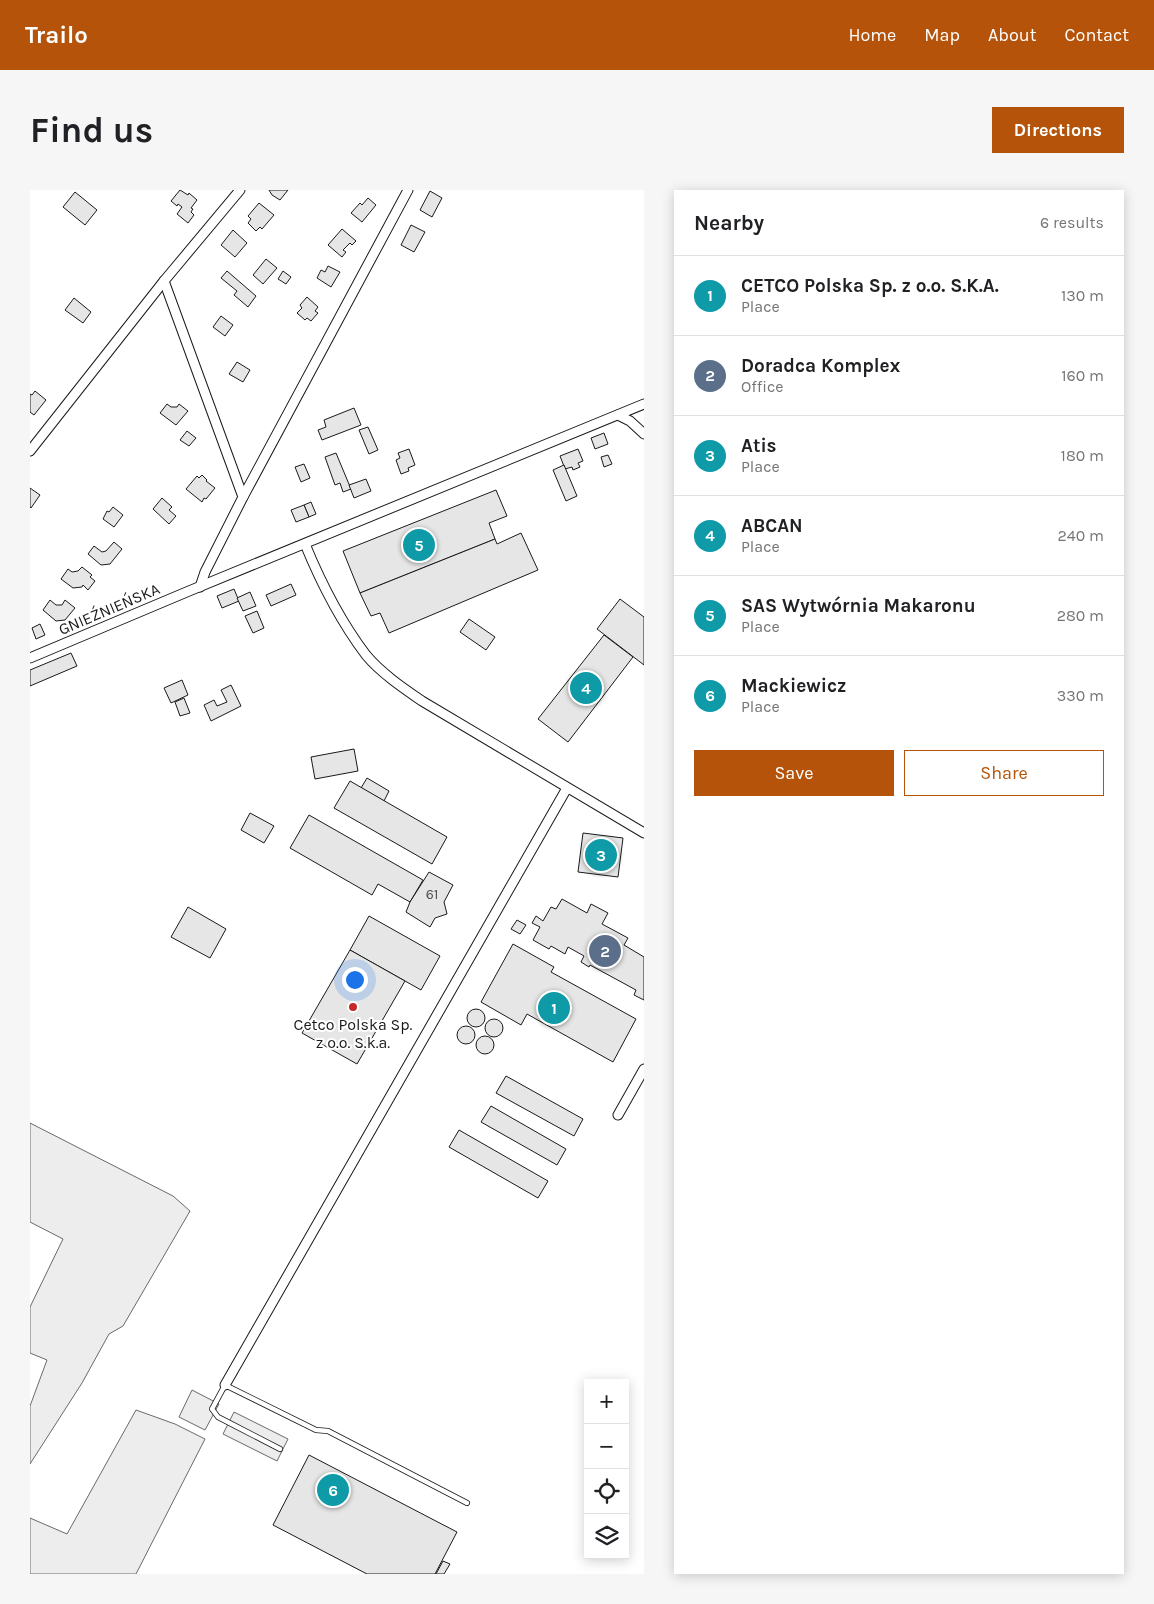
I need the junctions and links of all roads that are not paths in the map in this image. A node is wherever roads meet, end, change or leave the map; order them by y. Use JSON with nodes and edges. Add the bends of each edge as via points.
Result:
{"nodes":[{"id":1,"x":240,"y":190,"type":"edge"},
{"id":2,"x":408,"y":190,"type":"edge"},
{"id":3,"x":164,"y":281,"type":"junction"},
{"id":4,"x":644,"y":404,"type":"edge"},
{"id":5,"x":618,"y":414,"type":"junction"},
{"id":6,"x":644,"y":434,"type":"edge"},
{"id":7,"x":30,"y":451,"type":"edge"},
{"id":8,"x":243,"y":497,"type":"junction"},
{"id":9,"x":305,"y":544,"type":"junction"},
{"id":10,"x":200,"y":587,"type":"junction"},
{"id":11,"x":30,"y":658,"type":"edge"},
{"id":12,"x":567,"y":788,"type":"junction"},
{"id":13,"x":644,"y":833,"type":"edge"},
{"id":14,"x":644,"y":1068,"type":"edge"},
{"id":15,"x":618,"y":1115,"type":"dead end"},
{"id":16,"x":225,"y":1385,"type":"junction"},
{"id":17,"x":280,"y":1449,"type":"dead end"},
{"id":18,"x":467,"y":1503,"type":"dead end"}],
"edges":[{"from":1,"to":3,"type":"street"},
{"from":2,"to":8,"type":"street"},
{"from":3,"to":7,"type":"street"},
{"from":3,"to":8,"type":"street"},
{"from":4,"to":5,"type":"street","name":"GNIEŹNIEŃSKA"},
{"from":5,"to":6,"type":"street"},
{"from":5,"to":9,"type":"street","name":"GNIEŹNIEŃSKA"},
{"from":8,"to":10,"type":"street"},
{"from":9,"to":10,"type":"street","name":"GNIEŹNIEŃSKA"},
{"from":9,"to":12,"type":"street","via":[[340,615],[367,656],[385,673],[422,701]]},
{"from":10,"to":11,"type":"street","name":"GNIEŹNIEŃSKA"},
{"from":12,"to":13,"type":"street"},
{"from":12,"to":16,"type":"street"},
{"from":14,"to":15,"type":"street"},
{"from":16,"to":17,"type":"lane","via":[[212,1409],[218,1417]]},
{"from":16,"to":18,"type":"lane","via":[[316,1430],[328,1432]]}]}
